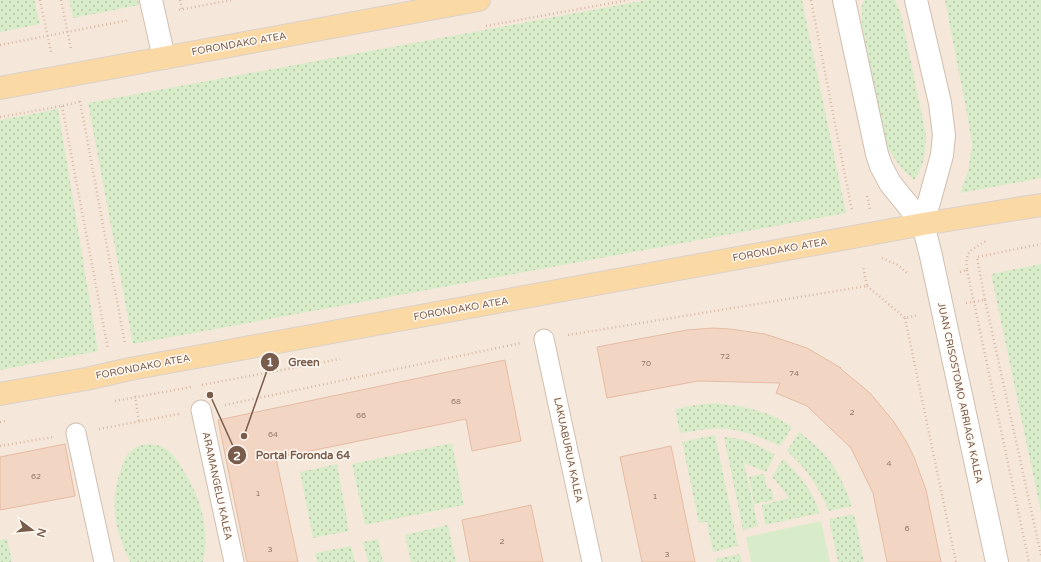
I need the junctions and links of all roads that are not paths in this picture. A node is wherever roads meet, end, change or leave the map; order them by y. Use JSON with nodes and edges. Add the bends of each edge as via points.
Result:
{"nodes":[{"id":1,"x":479,"y":0,"type":"edge"},
{"id":2,"x":844,"y":0,"type":"edge"},
{"id":3,"x":916,"y":0,"type":"edge"},
{"id":4,"x":153,"y":7,"type":"edge"},
{"id":5,"x":164,"y":58,"type":"junction"},
{"id":6,"x":0,"y":88,"type":"edge"},
{"id":7,"x":1041,"y":205,"type":"edge"},
{"id":8,"x":923,"y":224,"type":"junction"},
{"id":9,"x":544,"y":338,"type":"road end"},
{"id":10,"x":0,"y":394,"type":"edge"},
{"id":11,"x":201,"y":410,"type":"road end"},
{"id":12,"x":76,"y":433,"type":"road end"},
{"id":13,"x":104,"y":562,"type":"edge"},
{"id":14,"x":234,"y":562,"type":"edge"},
{"id":15,"x":592,"y":562,"type":"edge"},
{"id":16,"x":997,"y":562,"type":"edge"}],
"edges":[{"from":1,"to":5,"type":"main road","name":"FORONDAKO ATEA"},
{"from":2,"to":8,"type":"street","via":[[880,166],[890,183]]},
{"from":3,"to":8,"type":"street","via":[[940,103],[944,135],[942,156]]},
{"from":4,"to":5,"type":"street"},
{"from":5,"to":6,"type":"main road","name":"FORONDAKO ATEA"},
{"from":7,"to":8,"type":"main road","name":"FORONDAKO ATEA"},
{"from":8,"to":10,"type":"main road","name":"FORONDAKO ATEA"},
{"from":8,"to":16,"type":"street","name":"JUAN CRISOSTOMO ARRIAGA KALEA"},
{"from":9,"to":15,"type":"street","name":"LAKUABURUA KALEA"},
{"from":11,"to":14,"type":"street","name":"ARAMANGELU KALEA"},
{"from":12,"to":13,"type":"street"}]}
